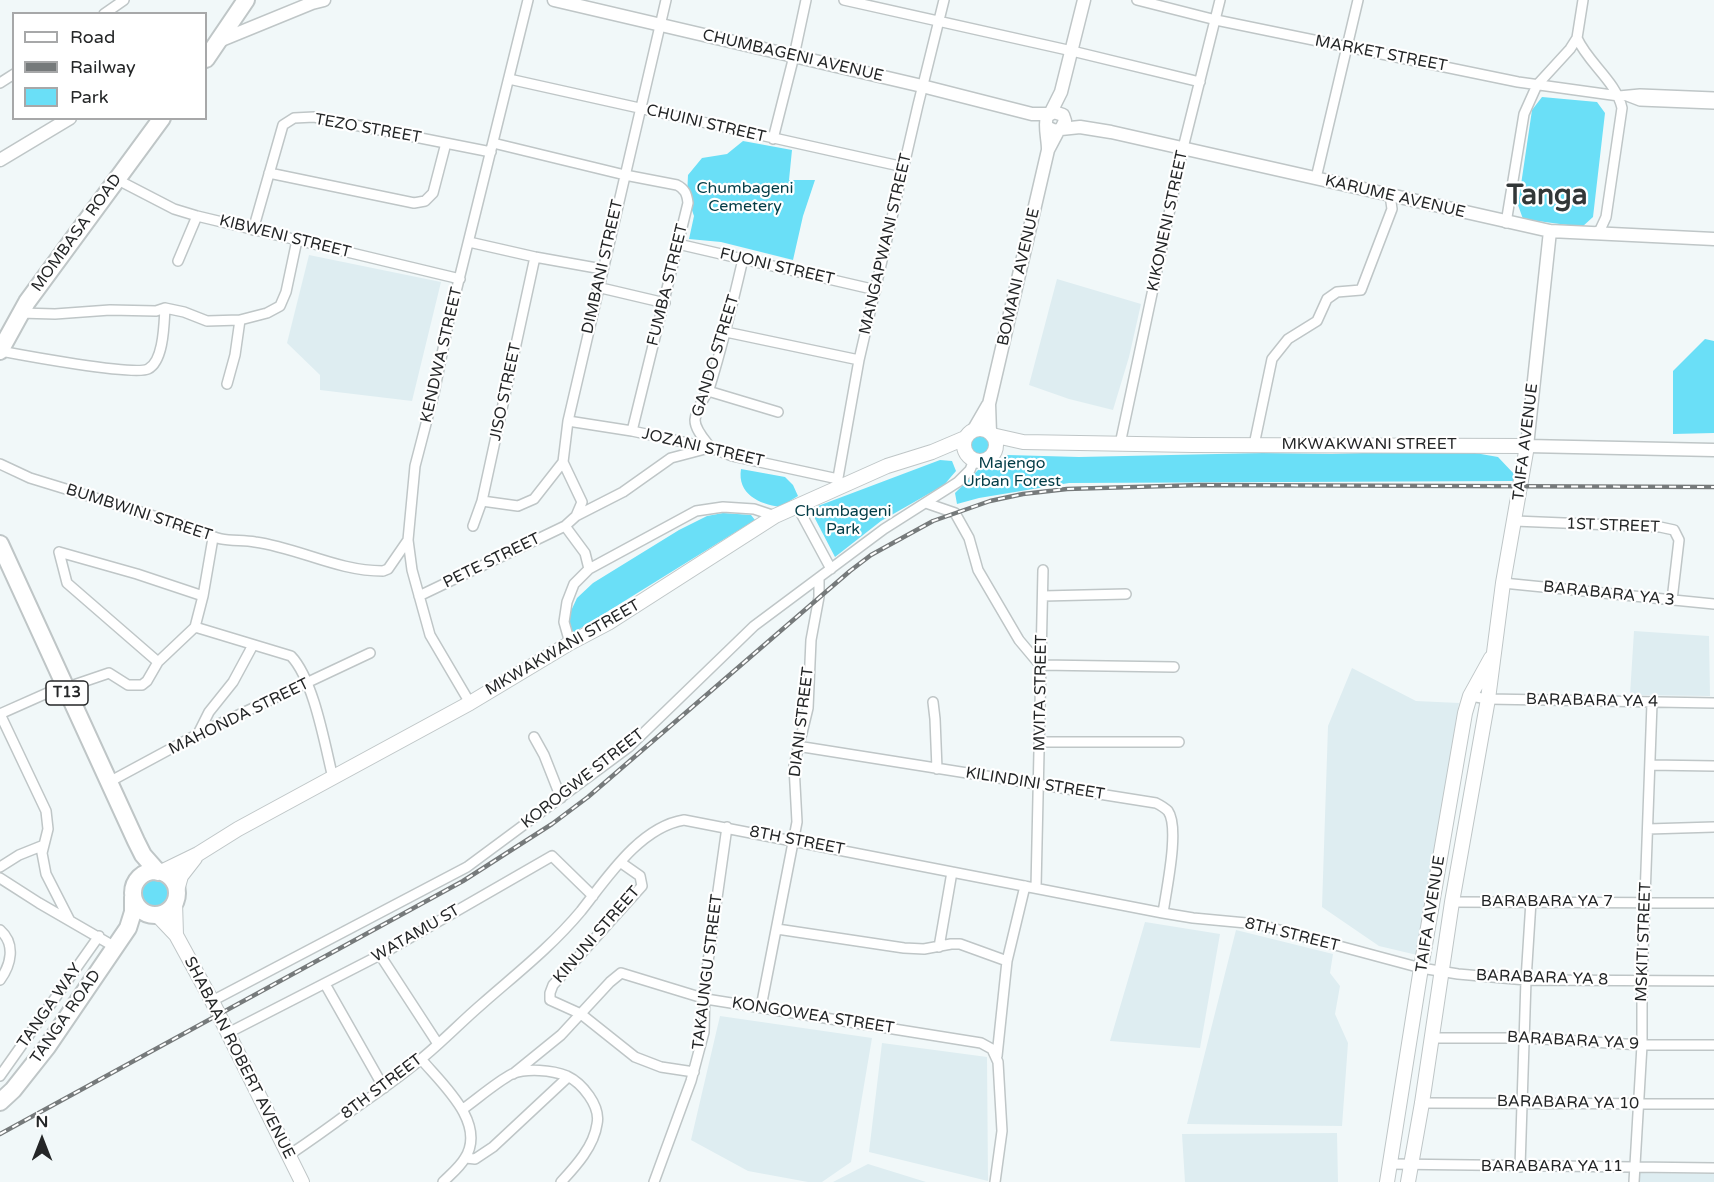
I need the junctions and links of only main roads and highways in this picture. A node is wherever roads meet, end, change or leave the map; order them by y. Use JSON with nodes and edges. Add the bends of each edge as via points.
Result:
{"nodes":[{"id":1,"x":246,"y":0,"type":"edge"},
{"id":2,"x":324,"y":0,"type":"edge"},
{"id":3,"x":554,"y":0,"type":"edge"},
{"id":4,"x":1084,"y":0,"type":"edge"},
{"id":5,"x":212,"y":44,"type":"edge"},
{"id":6,"x":1032,"y":114,"type":"joint"},
{"id":7,"x":67,"y":120,"type":"edge"},
{"id":8,"x":160,"y":120,"type":"edge"},
{"id":9,"x":1055,"y":121,"type":"junction"},
{"id":10,"x":0,"y":160,"type":"edge"},
{"id":11,"x":1550,"y":231,"type":"junction"},
{"id":12,"x":1714,"y":239,"type":"edge"},
{"id":13,"x":5,"y":326,"type":"edge"},
{"id":14,"x":0,"y":351,"type":"edge"},
{"id":15,"x":989,"y":404,"type":"junction"},
{"id":16,"x":969,"y":434,"type":"junction"},
{"id":17,"x":991,"y":434,"type":"junction"},
{"id":18,"x":1023,"y":442,"type":"junction"},
{"id":19,"x":1527,"y":446,"type":"junction"},
{"id":20,"x":1714,"y":450,"type":"edge"},
{"id":21,"x":932,"y":452,"type":"junction"},
{"id":22,"x":993,"y":454,"type":"junction"},
{"id":23,"x":970,"y":458,"type":"junction"},
{"id":24,"x":2,"y":554,"type":"edge"},
{"id":25,"x":1494,"y":651,"type":"junction"},
{"id":26,"x":1455,"y":772,"type":"junction"},
{"id":27,"x":1474,"y":775,"type":"junction"},
{"id":28,"x":136,"y":841,"type":"junction"},
{"id":29,"x":198,"y":854,"type":"junction"},
{"id":30,"x":160,"y":872,"type":"junction"},
{"id":31,"x":134,"y":892,"type":"junction"},
{"id":32,"x":176,"y":896,"type":"junction"},
{"id":33,"x":155,"y":915,"type":"junction"},
{"id":34,"x":128,"y":928,"type":"junction"},
{"id":35,"x":176,"y":935,"type":"junction"},
{"id":36,"x":0,"y":1102,"type":"edge"},
{"id":37,"x":302,"y":1182,"type":"edge"},
{"id":38,"x":1387,"y":1182,"type":"edge"},
{"id":39,"x":1408,"y":1182,"type":"edge"}],
"edges":[{"from":1,"to":5,"type":"highway"},
{"from":2,"to":5,"type":"main road"},
{"from":3,"to":6,"type":"main road","name":"CHUMBAGENI AVENUE"},
{"from":4,"to":9,"type":"main road"},
{"from":6,"to":9,"type":"main road","name":"KARUME AVENUE"},
{"from":7,"to":10,"type":"main road"},
{"from":8,"to":13,"type":"highway","name":"MOMBASA ROAD","via":[[19,314]]},
{"from":9,"to":11,"type":"main road","name":"KARUME AVENUE"},
{"from":9,"to":15,"type":"main road","name":"BOMANI AVENUE"},
{"from":11,"to":12,"type":"main road","name":"KARUME AVENUE"},
{"from":11,"to":19,"type":"main road","name":"TAIFA AVENUE"},
{"from":13,"to":14,"type":"highway","name":"MOMBASA ROAD"},
{"from":15,"to":16,"type":"main road"},
{"from":15,"to":17,"type":"main road"},
{"from":16,"to":17,"type":"main road","via":[[979,429]]},
{"from":16,"to":21,"type":"main road","name":"MKWAKWANI STREET"},
{"from":16,"to":23,"type":"main road","via":[[963,444]]},
{"from":17,"to":18,"type":"main road"},
{"from":17,"to":22,"type":"main road","via":[[995,441]]},
{"from":18,"to":19,"type":"main road","name":"MKWAKWANI STREET"},
{"from":18,"to":22,"type":"main road"},
{"from":19,"to":20,"type":"main road","name":"MKWAKWANI STREET"},
{"from":19,"to":25,"type":"main road","name":"TAIFA AVENUE"},
{"from":21,"to":23,"type":"main road"},
{"from":21,"to":29,"type":"main road","name":"MKWAKWANI STREET","via":[[837,484],[775,516],[608,623]]},
{"from":22,"to":23,"type":"main road","via":[[981,461]]},
{"from":24,"to":28,"type":"highway","number":"T13"},
{"from":25,"to":26,"type":"main road","name":"TAIFA AVENUE","via":[[1470,696]]},
{"from":25,"to":27,"type":"main road","name":"TAIFA AVENUE"},
{"from":26,"to":27,"type":"main road"},
{"from":26,"to":38,"type":"main road","name":"TAIFA AVENUE"},
{"from":27,"to":39,"type":"main road","name":"TAIFA AVENUE"},
{"from":28,"to":30,"type":"highway","number":"T13","via":[[143,855]]},
{"from":28,"to":31,"type":"highway","number":"T13"},
{"from":29,"to":30,"type":"main road","name":"MKWAKWANI STREET"},
{"from":29,"to":32,"type":"main road","via":[[181,876]]},
{"from":30,"to":31,"type":"highway","via":[[144,874]]},
{"from":30,"to":32,"type":"highway","number":"T13","via":[[174,882]]},
{"from":31,"to":33,"type":"highway","via":[[137,906]]},
{"from":31,"to":34,"type":"highway","number":"T13"},
{"from":32,"to":33,"type":"highway","number":"T13","via":[[167,912]]},
{"from":32,"to":35,"type":"main road"},
{"from":33,"to":34,"type":"highway","number":"T13","via":[[137,920]]},
{"from":33,"to":35,"type":"main road"},
{"from":34,"to":36,"type":"highway","name":"TANGA ROAD","number":"T13","via":[[47,1047]]},
{"from":35,"to":37,"type":"main road","name":"SHABAAN ROBERT AVENUE"}]}
